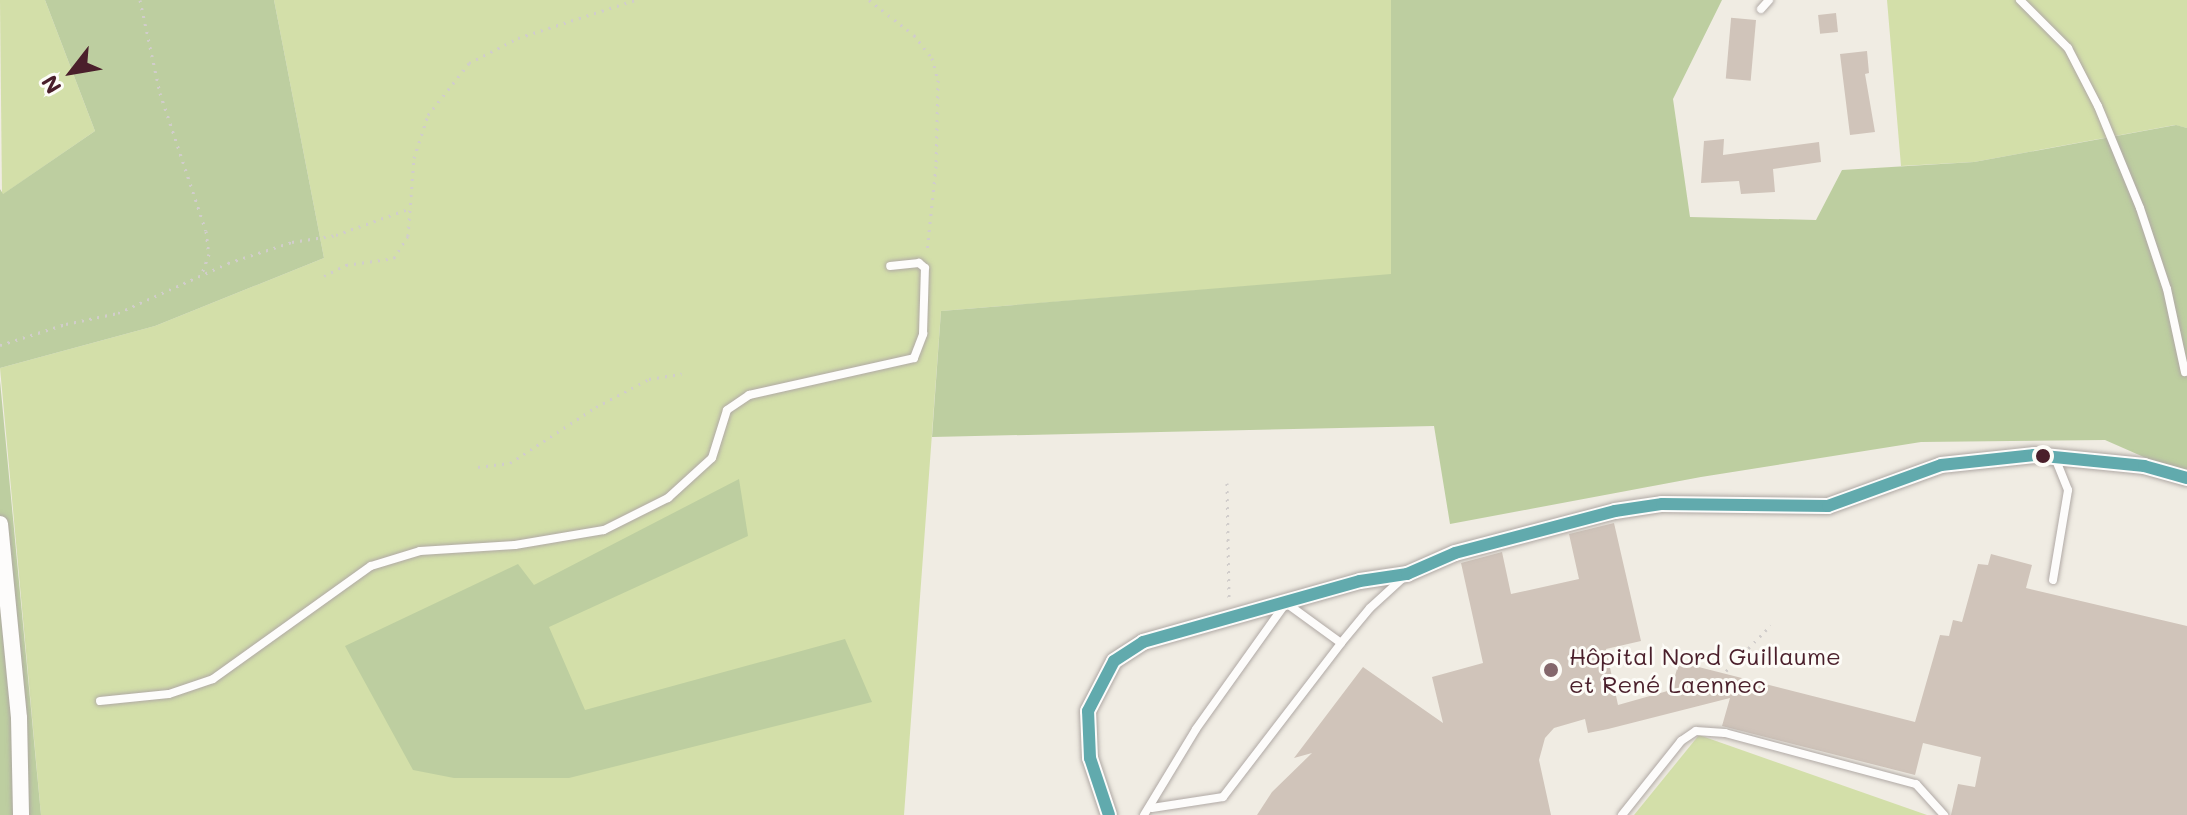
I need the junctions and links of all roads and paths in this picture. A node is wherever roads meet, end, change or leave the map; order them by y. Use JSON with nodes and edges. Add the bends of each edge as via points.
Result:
{"nodes":[{"id":1,"x":140,"y":0,"type":"edge"},
{"id":2,"x":635,"y":0,"type":"edge"},
{"id":3,"x":869,"y":0,"type":"edge"},
{"id":4,"x":1769,"y":0,"type":"edge"},
{"id":5,"x":2020,"y":0,"type":"edge"},
{"id":6,"x":1761,"y":9,"type":"dead end"},
{"id":7,"x":411,"y":208,"type":"junction"},
{"id":8,"x":890,"y":266,"type":"dead end"},
{"id":9,"x":925,"y":268,"type":"junction"},
{"id":10,"x":201,"y":275,"type":"junction"},
{"id":11,"x":324,"y":276,"type":"dead end"},
{"id":12,"x":0,"y":345,"type":"edge"},
{"id":13,"x":682,"y":374,"type":"dead end"},
{"id":14,"x":2186,"y":375,"type":"edge"},
{"id":15,"x":2055,"y":457,"type":"junction"},
{"id":16,"x":478,"y":467,"type":"dead end"},
{"id":17,"x":2187,"y":478,"type":"edge"},
{"id":18,"x":1227,"y":483,"type":"dead end"},
{"id":19,"x":0,"y":524,"type":"edge"},
{"id":20,"x":1407,"y":574,"type":"junction"},
{"id":21,"x":2053,"y":580,"type":"dead end"},
{"id":22,"x":1286,"y":603,"type":"junction"},
{"id":23,"x":1233,"y":618,"type":"junction"},
{"id":24,"x":1771,"y":625,"type":"dead end"},
{"id":25,"x":1341,"y":643,"type":"junction"},
{"id":26,"x":1726,"y":671,"type":"dead end"},
{"id":27,"x":100,"y":701,"type":"dead end"},
{"id":28,"x":1148,"y":811,"type":"edge"},
{"id":29,"x":21,"y":815,"type":"edge"},
{"id":30,"x":1109,"y":815,"type":"edge"},
{"id":31,"x":1622,"y":815,"type":"edge"},
{"id":32,"x":1944,"y":815,"type":"edge"}],
"edges":[{"from":1,"to":10,"type":"path","via":[[160,93],[206,231],[209,254]]},
{"from":2,"to":7,"type":"path","via":[[518,38],[469,63],[428,115],[414,158]]},
{"from":3,"to":9,"type":"path","via":[[914,35],[932,58],[938,80]]},
{"from":4,"to":6,"type":"lane"},
{"from":5,"to":14,"type":"lane","via":[[2068,48],[2098,106],[2167,289]]},
{"from":7,"to":10,"type":"path"},
{"from":7,"to":11,"type":"path","via":[[408,236],[394,258],[346,265]]},
{"from":8,"to":9,"type":"lane","via":[[919,263]]},
{"from":9,"to":27,"type":"lane","via":[[923,334],[914,358],[749,395],[727,410],[712,458],[668,498],[604,530],[515,545],[420,551],[371,566],[213,679],[169,694]]},
{"from":10,"to":12,"type":"path","via":[[118,313]]},
{"from":13,"to":16,"type":"path","via":[[649,379],[510,463]]},
{"from":15,"to":17,"type":"street","via":[[2144,466]]},
{"from":15,"to":20,"type":"street","via":[[1941,465],[1828,506],[1662,504],[1615,511],[1455,553]]},
{"from":15,"to":21,"type":"lane","via":[[2068,490]]},
{"from":18,"to":23,"type":"path","via":[[1226,558]]},
{"from":19,"to":29,"type":"street","via":[[18,709]]},
{"from":20,"to":22,"type":"street","via":[[1360,581]]},
{"from":20,"to":25,"type":"lane"},
{"from":22,"to":23,"type":"street"},
{"from":22,"to":25,"type":"lane"},
{"from":22,"to":28,"type":"lane","via":[[1196,729]]},
{"from":23,"to":30,"type":"street","via":[[1143,642],[1114,661],[1102,678],[1088,711],[1087,731]]},
{"from":24,"to":26,"type":"path"},
{"from":25,"to":28,"type":"lane","via":[[1223,797]]},
{"from":31,"to":32,"type":"lane","via":[[1681,741],[1696,731],[1725,733],[1916,784]]}]}
